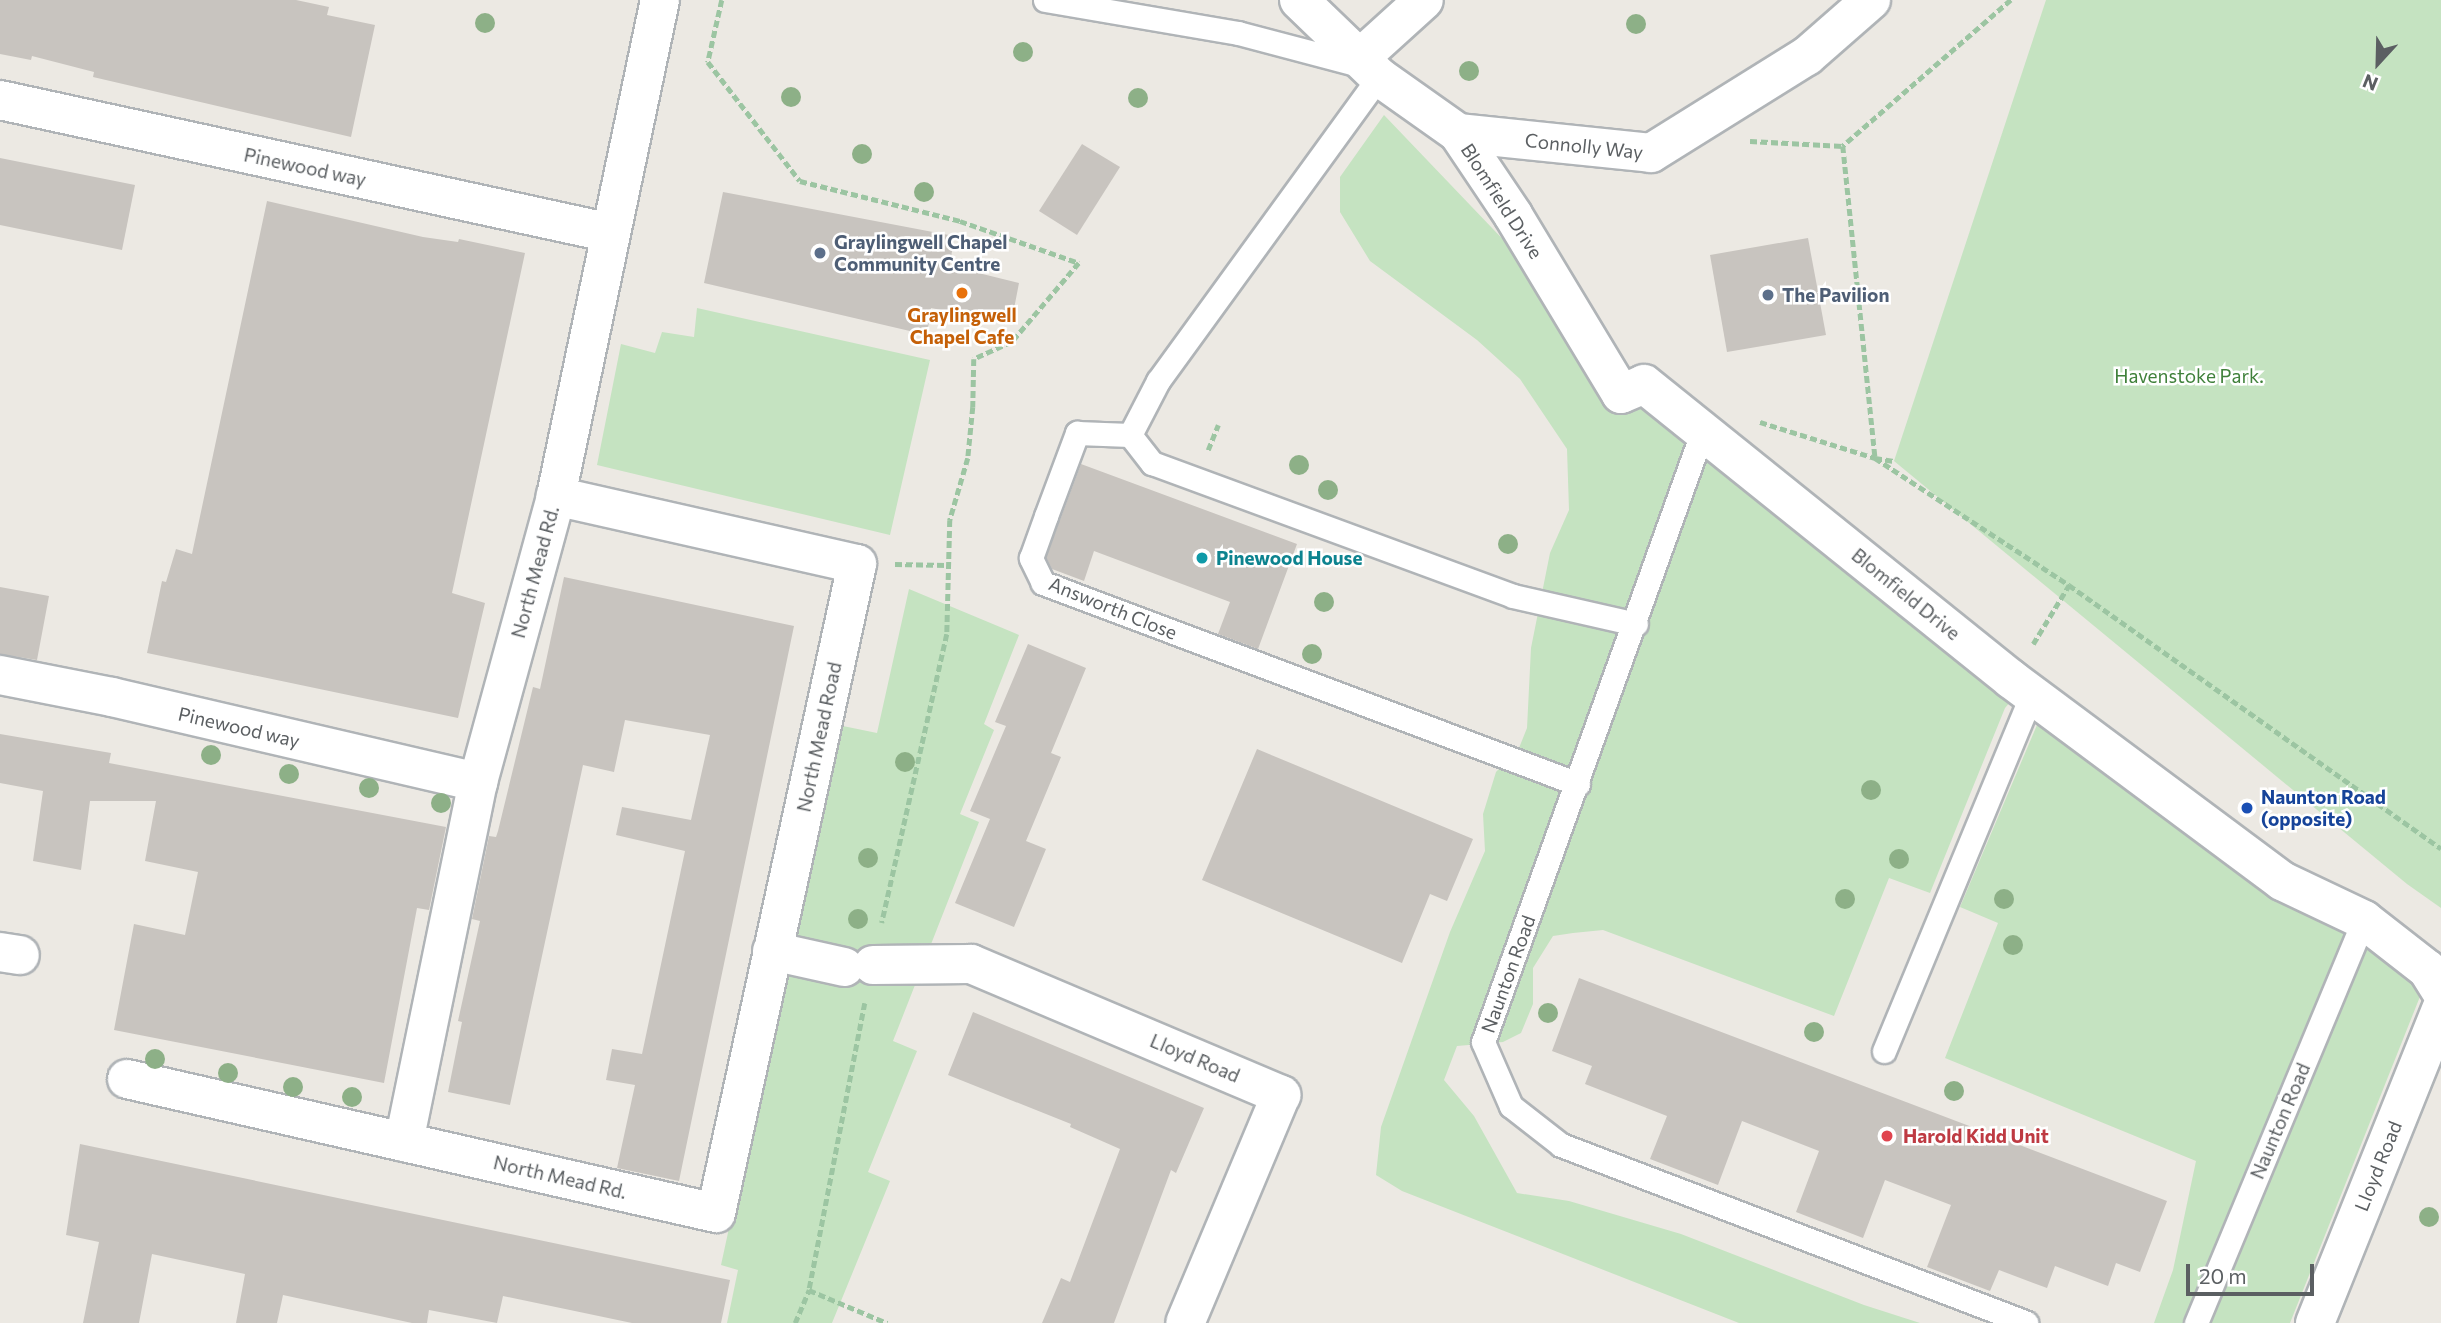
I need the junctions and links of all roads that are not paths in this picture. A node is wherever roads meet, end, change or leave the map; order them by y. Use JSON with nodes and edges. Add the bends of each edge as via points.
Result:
{"nodes":[{"id":1,"x":660,"y":0,"type":"edge"},
{"id":2,"x":1045,"y":0,"type":"edge"},
{"id":3,"x":1299,"y":0,"type":"edge"},
{"id":4,"x":1424,"y":0,"type":"edge"},
{"id":5,"x":1871,"y":0,"type":"edge"},
{"id":6,"x":1369,"y":67,"type":"junction"},
{"id":7,"x":0,"y":100,"type":"edge"},
{"id":8,"x":1458,"y":133,"type":"junction"},
{"id":9,"x":611,"y":233,"type":"junction"},
{"id":10,"x":1703,"y":430,"type":"junction"},
{"id":11,"x":1130,"y":435,"type":"junction"},
{"id":12,"x":556,"y":496,"type":"junction"},
{"id":13,"x":1636,"y":624,"type":"junction"},
{"id":14,"x":0,"y":675,"type":"edge"},
{"id":15,"x":2022,"y":686,"type":"junction"},
{"id":16,"x":478,"y":782,"type":"junction"},
{"id":17,"x":1578,"y":784,"type":"junction"},
{"id":18,"x":2364,"y":920,"type":"junction"},
{"id":19,"x":772,"y":951,"type":"junction"},
{"id":20,"x":2441,"y":990,"type":"edge"},
{"id":21,"x":2441,"y":1009,"type":"edge"},
{"id":22,"x":1884,"y":1051,"type":"dead end"},
{"id":23,"x":127,"y":1079,"type":"dead end"},
{"id":24,"x":404,"y":1142,"type":"junction"},
{"id":25,"x":716,"y":1213,"type":"joint"},
{"id":26,"x":1185,"y":1323,"type":"edge"},
{"id":27,"x":2026,"y":1323,"type":"edge"},
{"id":28,"x":2196,"y":1323,"type":"edge"},
{"id":29,"x":2315,"y":1323,"type":"edge"}],
"edges":[{"from":1,"to":9,"type":"street","name":"North Mead Rd."},
{"from":2,"to":6,"type":"lane","via":[[1238,33]]},
{"from":3,"to":6,"type":"street","name":"Connolly Way"},
{"from":4,"to":6,"type":"street"},
{"from":5,"to":8,"type":"street","name":"Connolly Way","via":[[1807,56],[1651,153]]},
{"from":6,"to":8,"type":"street","name":"Connolly Way"},
{"from":6,"to":11,"type":"lane","via":[[1158,380]]},
{"from":7,"to":9,"type":"street","name":"Pinewood way"},
{"from":8,"to":10,"type":"street","name":"Blomfield Drive","via":[[1621,394],[1644,384]]},
{"from":9,"to":12,"type":"street","name":"North Mead Rd."},
{"from":10,"to":13,"type":"lane","name":"Naunton Road"},
{"from":10,"to":15,"type":"street","name":"Blomfield Drive"},
{"from":11,"to":13,"type":"lane","via":[[1152,463],[1513,596]]},
{"from":11,"to":17,"type":"lane","name":"Answorth Close","via":[[1077,433],[1031,558],[1043,583]]},
{"from":12,"to":16,"type":"street","name":"North Mead Rd."},
{"from":12,"to":19,"type":"street","name":"North Mead Road","via":[[857,564]]},
{"from":13,"to":17,"type":"lane","name":"Naunton Road"},
{"from":14,"to":16,"type":"street","name":"Pinewood way"},
{"from":15,"to":18,"type":"street","name":"Blomfield Drive","via":[[2282,880]]},
{"from":15,"to":22,"type":"lane"},
{"from":16,"to":24,"type":"street","name":"North Mead Rd."},
{"from":17,"to":27,"type":"lane","name":"Naunton Road","via":[[1483,1042],[1511,1106],[1561,1144]]},
{"from":18,"to":20,"type":"street","name":"Blomfield Drive","via":[[2427,969]]},
{"from":18,"to":28,"type":"lane","name":"Naunton Road"},
{"from":19,"to":25,"type":"street","name":"North Mead Road"},
{"from":19,"to":26,"type":"street","name":"Lloyd Road","via":[[858,966],[971,964],[1281,1095]]},
{"from":21,"to":29,"type":"street","name":"Lloyd Road"},
{"from":23,"to":24,"type":"street","name":"North Mead Rd."},
{"from":24,"to":25,"type":"street","name":"North Mead Rd."}]}
